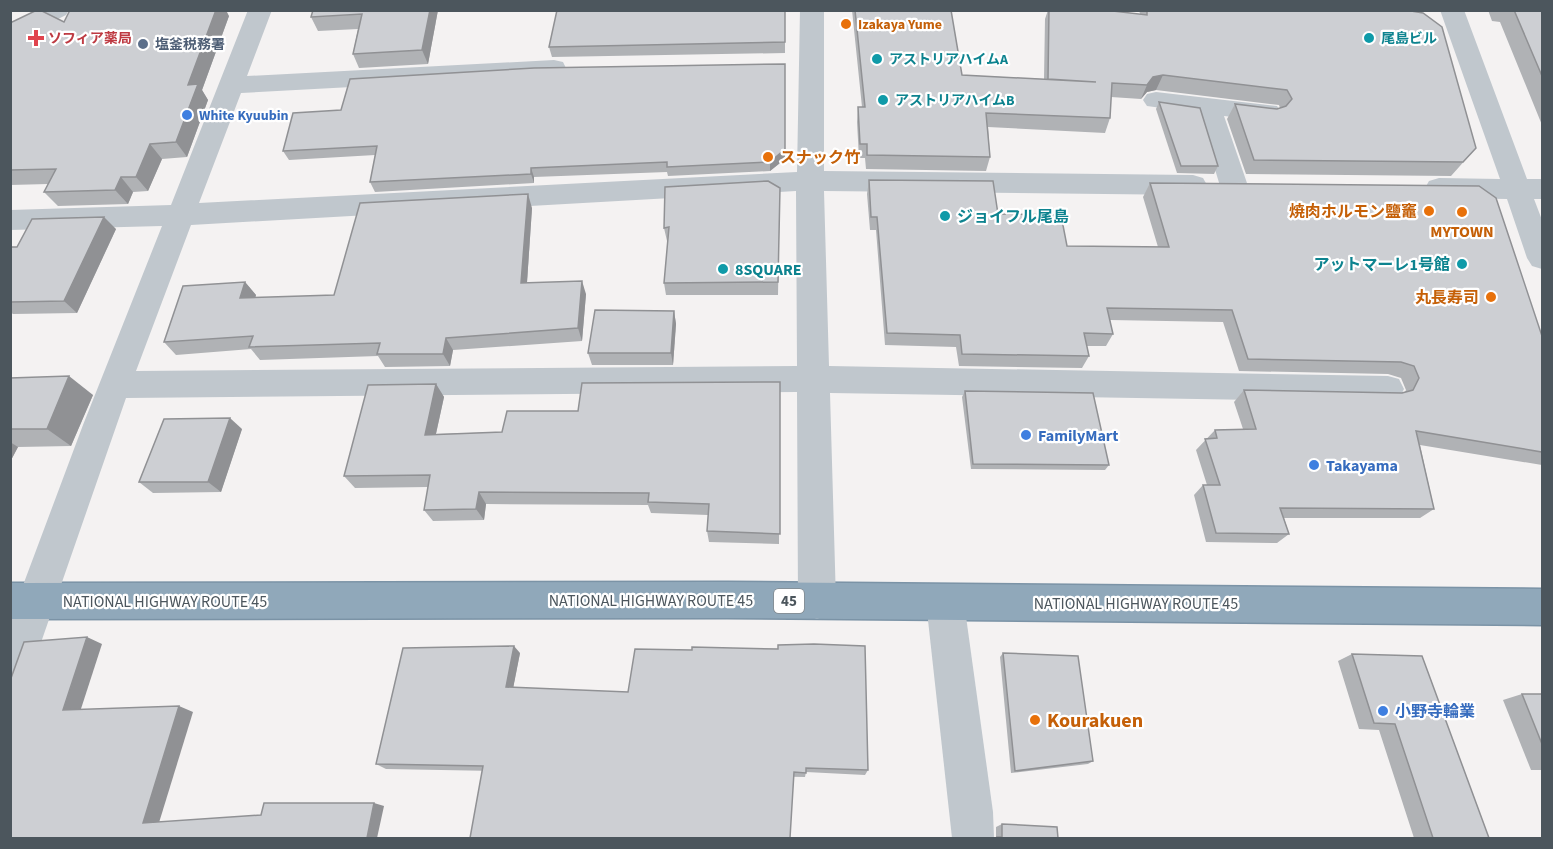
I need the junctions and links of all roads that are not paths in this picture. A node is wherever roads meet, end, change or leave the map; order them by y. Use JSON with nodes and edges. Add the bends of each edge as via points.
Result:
{"nodes":[{"id":1,"x":58,"y":10,"type":"edge"},
{"id":2,"x":260,"y":10,"type":"edge"},
{"id":3,"x":812,"y":10,"type":"edge"},
{"id":4,"x":1447,"y":18,"type":"edge"},
{"id":5,"x":10,"y":36,"type":"edge"},
{"id":6,"x":573,"y":68,"type":"edge"},
{"id":7,"x":232,"y":84,"type":"junction"},
{"id":8,"x":1156,"y":100,"type":"edge"},
{"id":9,"x":1208,"y":105,"type":"junction"},
{"id":10,"x":1268,"y":112,"type":"edge"},
{"id":11,"x":810,"y":181,"type":"junction"},
{"id":12,"x":1418,"y":188,"type":"edge"},
{"id":13,"x":1530,"y":189,"type":"edge"},
{"id":14,"x":179,"y":215,"type":"junction"},
{"id":15,"x":10,"y":220,"type":"edge"},
{"id":16,"x":1542,"y":258,"type":"edge"},
{"id":17,"x":815,"y":379,"type":"junction"},
{"id":18,"x":116,"y":385,"type":"junction"},
{"id":19,"x":1389,"y":389,"type":"dead end"},
{"id":20,"x":23,"y":601,"type":"edge"},
{"id":21,"x":817,"y":601,"type":"junction"},
{"id":22,"x":945,"y":602,"type":"junction"},
{"id":23,"x":1542,"y":607,"type":"edge"},
{"id":24,"x":10,"y":677,"type":"edge"},
{"id":25,"x":973,"y":838,"type":"edge"}],
"edges":[{"from":1,"to":5,"type":"street"},
{"from":2,"to":7,"type":"street"},
{"from":3,"to":11,"type":"street","via":[[800,64]]},
{"from":4,"to":13,"type":"street"},
{"from":6,"to":7,"type":"street"},
{"from":7,"to":14,"type":"street"},
{"from":8,"to":9,"type":"street"},
{"from":9,"to":10,"type":"street"},
{"from":9,"to":11,"type":"street","via":[[1245,186]]},
{"from":11,"to":14,"type":"street"},
{"from":11,"to":17,"type":"street"},
{"from":12,"to":13,"type":"street"},
{"from":13,"to":16,"type":"street"},
{"from":14,"to":15,"type":"street"},
{"from":14,"to":18,"type":"street"},
{"from":17,"to":18,"type":"street"},
{"from":17,"to":19,"type":"street"},
{"from":17,"to":21,"type":"street"},
{"from":18,"to":20,"type":"street"},
{"from":20,"to":21,"type":"highway","name":"NATIONAL HIGHWAY ROUTE 45","number":"45"},
{"from":20,"to":24,"type":"street"},
{"from":21,"to":22,"type":"highway","name":"NATIONAL HIGHWAY ROUTE 45","number":"45"},
{"from":22,"to":23,"type":"highway","name":"NATIONAL HIGHWAY ROUTE 45","number":"45"},
{"from":22,"to":25,"type":"street"}]}
